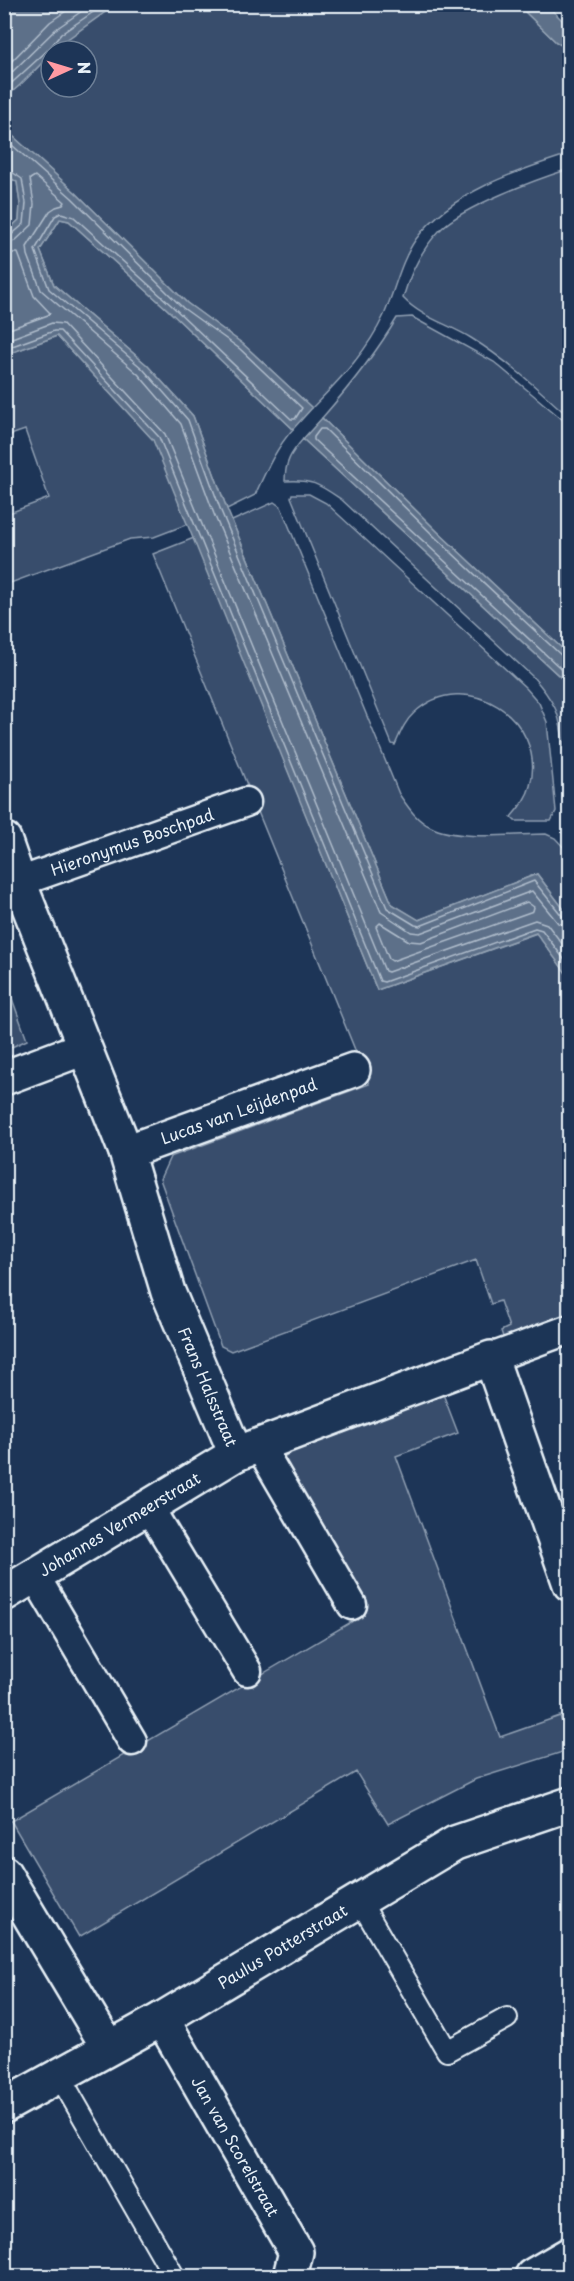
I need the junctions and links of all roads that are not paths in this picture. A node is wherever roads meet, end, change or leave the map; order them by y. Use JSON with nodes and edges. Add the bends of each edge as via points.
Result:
{"nodes":[{"id":1,"x":246,"y":802,"type":"dead end"},
{"id":2,"x":4,"y":839,"type":"edge"},
{"id":3,"x":19,"y":882,"type":"junction"},
{"id":4,"x":84,"y":1048,"type":"junction"},
{"id":5,"x":352,"y":1070,"type":"dead end"},
{"id":6,"x":4,"y":1078,"type":"edge"},
{"id":7,"x":126,"y":1152,"type":"junction"},
{"id":8,"x":570,"y":1329,"type":"edge"},
{"id":9,"x":490,"y":1358,"type":"junction"},
{"id":10,"x":248,"y":1450,"type":"junction"},
{"id":11,"x":148,"y":1506,"type":"junction"},
{"id":12,"x":34,"y":1576,"type":"junction"},
{"id":13,"x":570,"y":1584,"type":"edge"},
{"id":14,"x":4,"y":1594,"type":"edge"},
{"id":15,"x":352,"y":1605,"type":"dead end"},
{"id":16,"x":247,"y":1671,"type":"dead end"},
{"id":17,"x":132,"y":1741,"type":"dead end"},
{"id":18,"x":570,"y":1804,"type":"edge"},
{"id":19,"x":4,"y":1872,"type":"edge"},
{"id":20,"x":359,"y":1899,"type":"junction"},
{"id":21,"x":507,"y":2018,"type":"dead end"},
{"id":22,"x":162,"y":2019,"type":"junction"},
{"id":23,"x":108,"y":2047,"type":"junction"},
{"id":24,"x":60,"y":2075,"type":"junction"},
{"id":25,"x":4,"y":2106,"type":"edge"},
{"id":26,"x":174,"y":2277,"type":"edge"},
{"id":27,"x":290,"y":2277,"type":"edge"}],
"edges":[{"from":1,"to":3,"type":"street","name":"Hieronymus Boschpad"},
{"from":2,"to":3,"type":"street","name":"Frans Halsstraat"},
{"from":3,"to":4,"type":"street","name":"Frans Halsstraat"},
{"from":4,"to":6,"type":"street"},
{"from":4,"to":7,"type":"street","name":"Frans Halsstraat"},
{"from":5,"to":7,"type":"street","name":"Lucas van Leijdenpad"},
{"from":7,"to":10,"type":"street","name":"Frans Halsstraat","via":[[168,1292]]},
{"from":8,"to":9,"type":"street"},
{"from":9,"to":10,"type":"street","name":"Frans Halsstraat"},
{"from":9,"to":13,"type":"street"},
{"from":10,"to":11,"type":"street","name":"Johannes Vermeerstraat"},
{"from":10,"to":15,"type":"street"},
{"from":11,"to":12,"type":"street","name":"Johannes Vermeerstraat"},
{"from":11,"to":16,"type":"street"},
{"from":12,"to":14,"type":"street","name":"Johannes Vermeerstraat"},
{"from":12,"to":17,"type":"street"},
{"from":18,"to":20,"type":"street","name":"Paulus Potterstraat","via":[[455,1843]]},
{"from":19,"to":23,"type":"street"},
{"from":20,"to":21,"type":"lane","via":[[447,2051]]},
{"from":20,"to":22,"type":"street","name":"Paulus Potterstraat"},
{"from":22,"to":23,"type":"street","name":"Paulus Potterstraat"},
{"from":22,"to":27,"type":"street","name":"Jan van Scorelstraat","via":[[296,2252]]},
{"from":23,"to":24,"type":"street","name":"Paulus Potterstraat"},
{"from":24,"to":25,"type":"street","name":"Paulus Potterstraat"},
{"from":24,"to":26,"type":"lane"}]}
